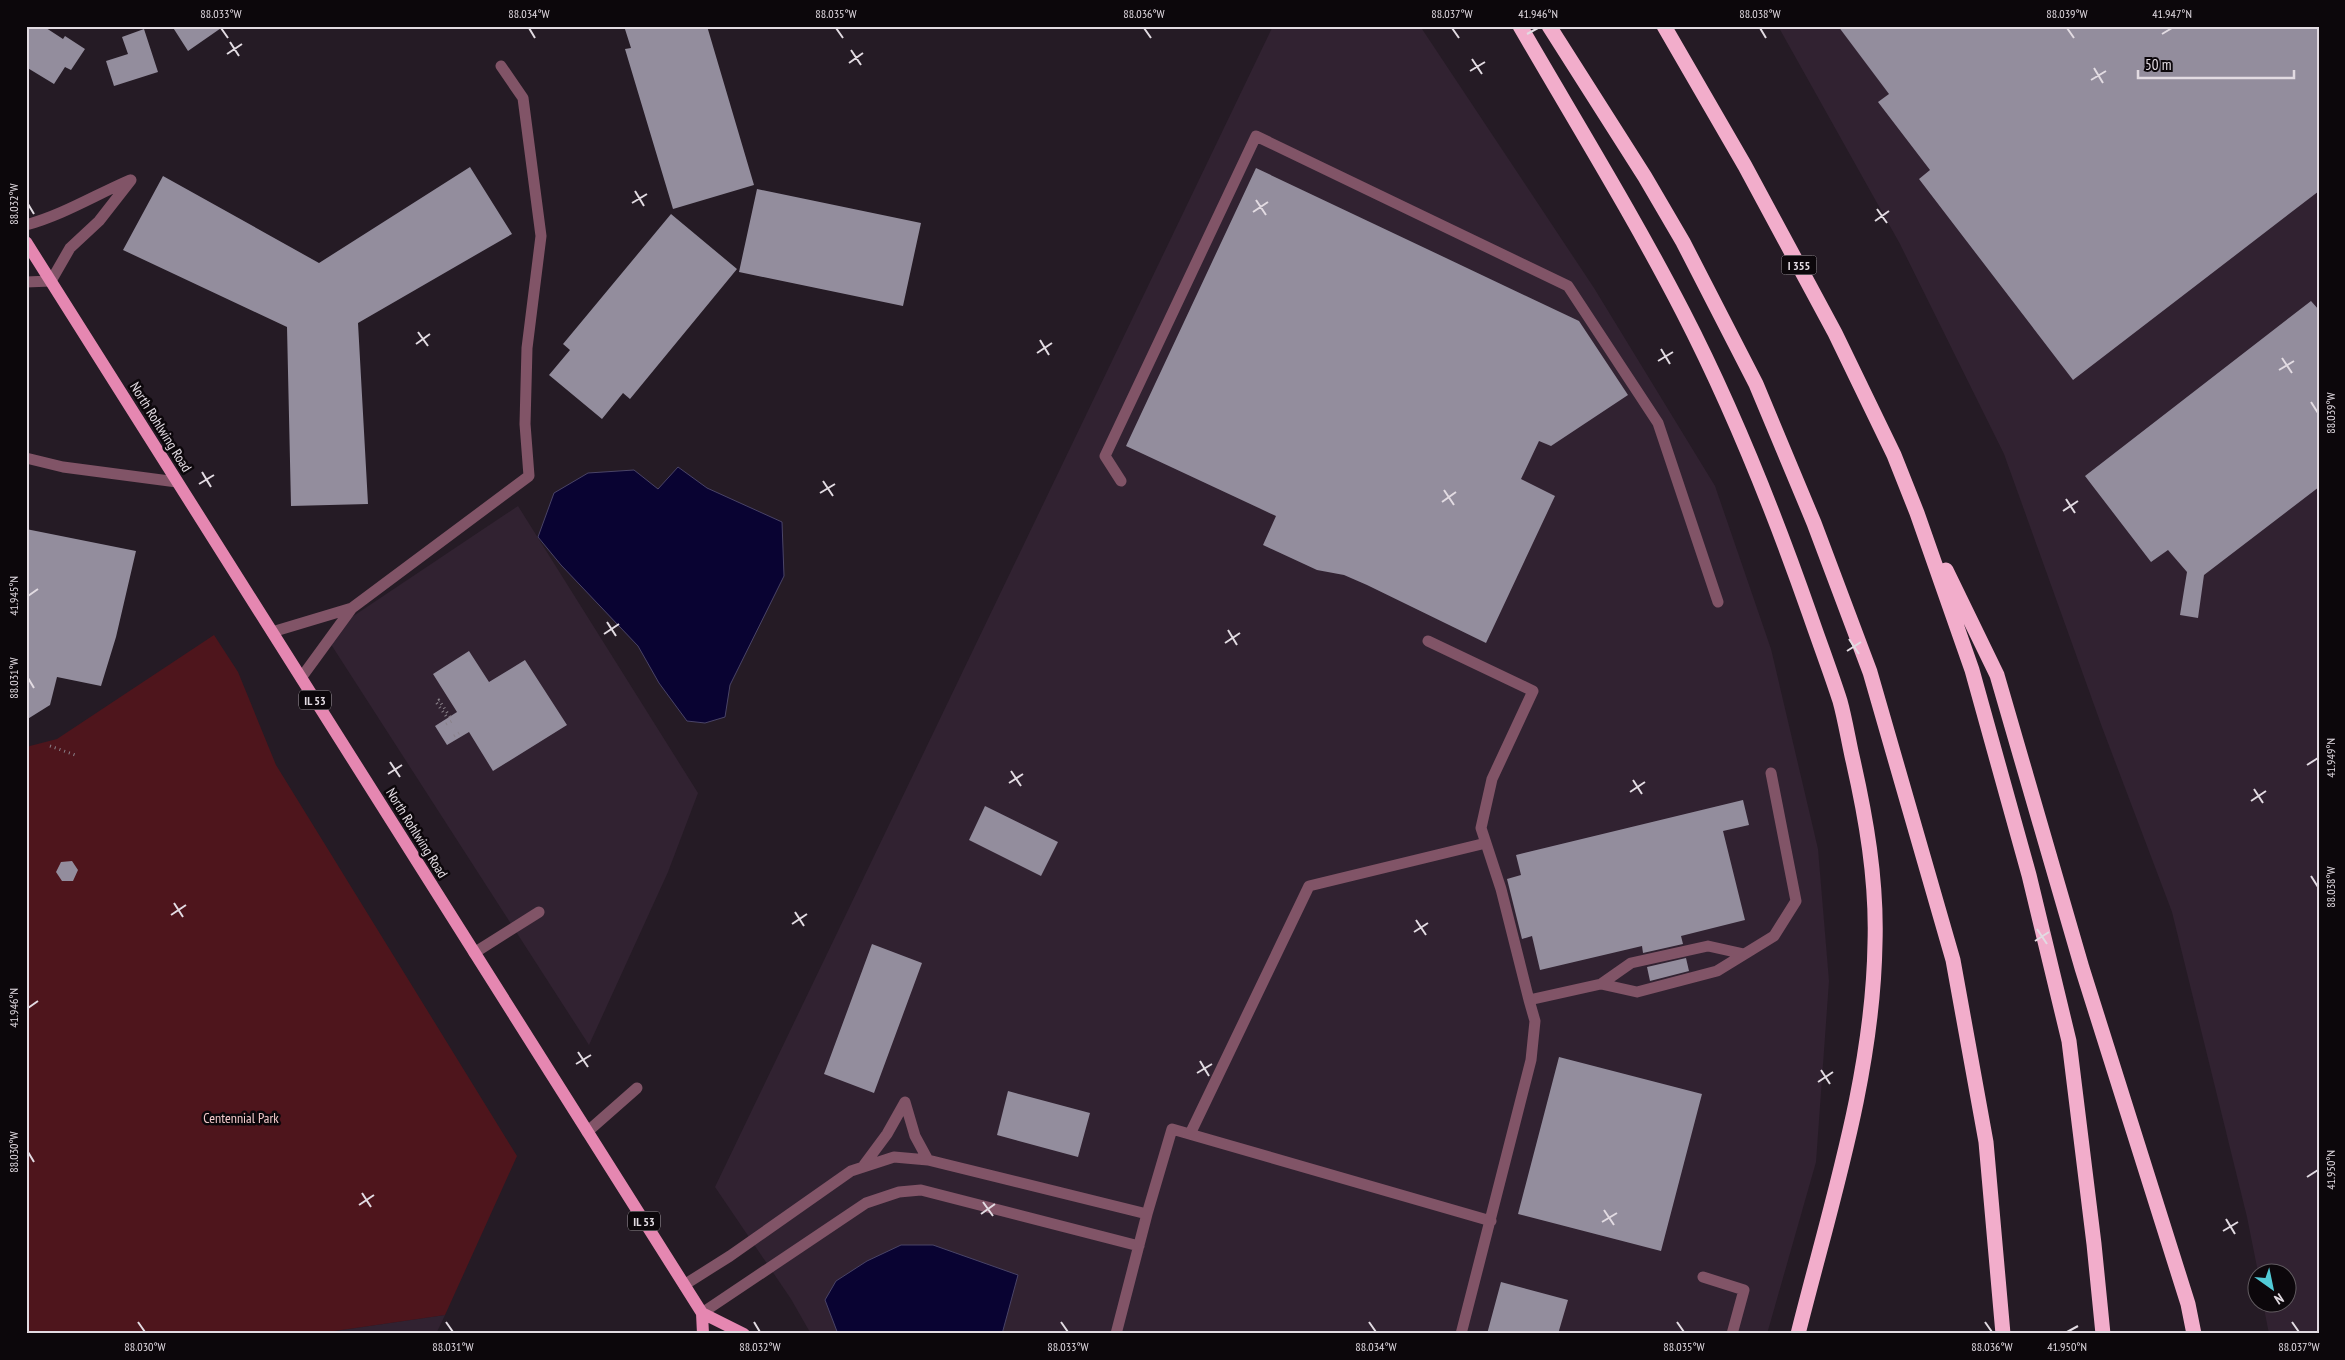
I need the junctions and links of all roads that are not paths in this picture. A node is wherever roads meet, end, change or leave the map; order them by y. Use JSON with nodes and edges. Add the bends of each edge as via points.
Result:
{"nodes":[{"id":1,"x":1520,"y":26,"type":"edge"},
{"id":2,"x":1549,"y":26,"type":"edge"},
{"id":3,"x":1664,"y":26,"type":"edge"},
{"id":4,"x":501,"y":66,"type":"dead end"},
{"id":5,"x":26,"y":225,"type":"edge"},
{"id":6,"x":26,"y":242,"type":"edge"},
{"id":7,"x":51,"y":281,"type":"junction"},
{"id":8,"x":26,"y":282,"type":"edge"},
{"id":9,"x":26,"y":458,"type":"edge"},
{"id":10,"x":1121,"y":481,"type":"dead end"},
{"id":11,"x":177,"y":482,"type":"junction"},
{"id":12,"x":1917,"y":513,"type":"junction"},
{"id":13,"x":1718,"y":602,"type":"dead end"},
{"id":14,"x":352,"y":608,"type":"junction"},
{"id":15,"x":272,"y":632,"type":"junction"},
{"id":16,"x":1428,"y":641,"type":"dead end"},
{"id":17,"x":301,"y":678,"type":"junction"},
{"id":18,"x":1771,"y":773,"type":"dead end"},
{"id":19,"x":1486,"y":843,"type":"junction"},
{"id":20,"x":539,"y":912,"type":"dead end"},
{"id":21,"x":474,"y":953,"type":"junction"},
{"id":22,"x":1744,"y":954,"type":"junction"},
{"id":23,"x":1601,"y":984,"type":"junction"},
{"id":24,"x":1529,"y":1000,"type":"junction"},
{"id":25,"x":638,"y":1088,"type":"dead end"},
{"id":26,"x":587,"y":1132,"type":"junction"},
{"id":27,"x":1190,"y":1134,"type":"junction"},
{"id":28,"x":928,"y":1160,"type":"junction"},
{"id":29,"x":864,"y":1165,"type":"junction"},
{"id":30,"x":1147,"y":1214,"type":"junction"},
{"id":31,"x":1491,"y":1221,"type":"junction"},
{"id":32,"x":1138,"y":1246,"type":"junction"},
{"id":33,"x":1703,"y":1277,"type":"dead end"},
{"id":34,"x":684,"y":1285,"type":"junction"},
{"id":35,"x":702,"y":1313,"type":"junction"},
{"id":36,"x":703,"y":1334,"type":"edge"},
{"id":37,"x":744,"y":1334,"type":"edge"},
{"id":38,"x":1116,"y":1334,"type":"edge"},
{"id":39,"x":1461,"y":1334,"type":"edge"},
{"id":40,"x":1732,"y":1334,"type":"edge"},
{"id":41,"x":1798,"y":1334,"type":"edge"},
{"id":42,"x":2004,"y":1334,"type":"edge"},
{"id":43,"x":2103,"y":1334,"type":"edge"},
{"id":44,"x":2194,"y":1334,"type":"edge"}],
"edges":[{"from":1,"to":41,"type":"highway","via":[[1636,224],[1724,397],[1788,552],[1841,704],[1860,791],[1872,870],[1876,942],[1871,1019],[1865,1062]]},
{"from":2,"to":42,"type":"highway","via":[[1664,209],[1756,384],[1814,523],[1870,672],[1953,960],[1986,1142]]},
{"from":3,"to":12,"type":"highway","number":"I 355","via":[[1745,166],[1835,333],[1894,454]]},
{"from":4,"to":14,"type":"lane","via":[[523,98],[541,236],[527,348],[525,424],[529,476]]},
{"from":5,"to":7,"type":"lane","via":[[52,218],[131,180],[99,221],[70,248]]},
{"from":6,"to":7,"type":"main road","name":"North Rohlwing Road","number":"IL 53"},
{"from":7,"to":8,"type":"lane"},
{"from":7,"to":11,"type":"main road","name":"North Rohlwing Road","number":"IL 53"},
{"from":9,"to":11,"type":"lane","via":[[63,467]]},
{"from":10,"to":13,"type":"lane","via":[[1105,456],[1256,136],[1568,286],[1658,423]]},
{"from":11,"to":15,"type":"main road","name":"North Rohlwing Road","number":"IL 53"},
{"from":12,"to":43,"type":"highway","number":"I 355","via":[[1972,670],[1992,738],[2069,1041]]},
{"from":12,"to":44,"type":"highway","via":[[1997,675],[2082,968],[2188,1304]]},
{"from":14,"to":15,"type":"lane"},
{"from":14,"to":17,"type":"lane"},
{"from":15,"to":17,"type":"main road","name":"North Rohlwing Road","number":"IL 53"},
{"from":16,"to":19,"type":"lane","via":[[1533,691],[1492,779],[1481,828]]},
{"from":17,"to":21,"type":"main road","name":"North Rohlwing Road","number":"IL 53"},
{"from":18,"to":22,"type":"lane","via":[[1796,901],[1774,936]]},
{"from":19,"to":24,"type":"lane"},
{"from":19,"to":27,"type":"lane","via":[[1309,886]]},
{"from":20,"to":21,"type":"lane"},
{"from":21,"to":26,"type":"main road","name":"North Rohlwing Road","number":"IL 53"},
{"from":22,"to":23,"type":"lane","via":[[1717,971],[1637,992]]},
{"from":22,"to":23,"type":"lane","via":[[1708,946],[1632,963]]},
{"from":23,"to":24,"type":"lane"},
{"from":24,"to":31,"type":"lane","via":[[1535,1021],[1531,1060]]},
{"from":25,"to":26,"type":"lane"},
{"from":26,"to":34,"type":"main road","name":"North Rohlwing Road","number":"IL 53"},
{"from":27,"to":30,"type":"lane","via":[[1172,1129]]},
{"from":27,"to":31,"type":"lane"},
{"from":28,"to":29,"type":"lane","via":[[894,1157]]},
{"from":28,"to":29,"type":"lane","via":[[915,1136],[905,1102]]},
{"from":28,"to":30,"type":"lane"},
{"from":29,"to":34,"type":"lane","via":[[850,1171]]},
{"from":30,"to":32,"type":"lane"},
{"from":31,"to":39,"type":"lane"},
{"from":32,"to":35,"type":"lane","via":[[921,1190],[899,1192],[866,1203]]},
{"from":32,"to":38,"type":"lane"},
{"from":33,"to":40,"type":"lane","via":[[1744,1290]]},
{"from":34,"to":35,"type":"main road","name":"North Rohlwing Road","number":"IL 53"},
{"from":35,"to":36,"type":"main road"},
{"from":35,"to":37,"type":"main road"}]}
